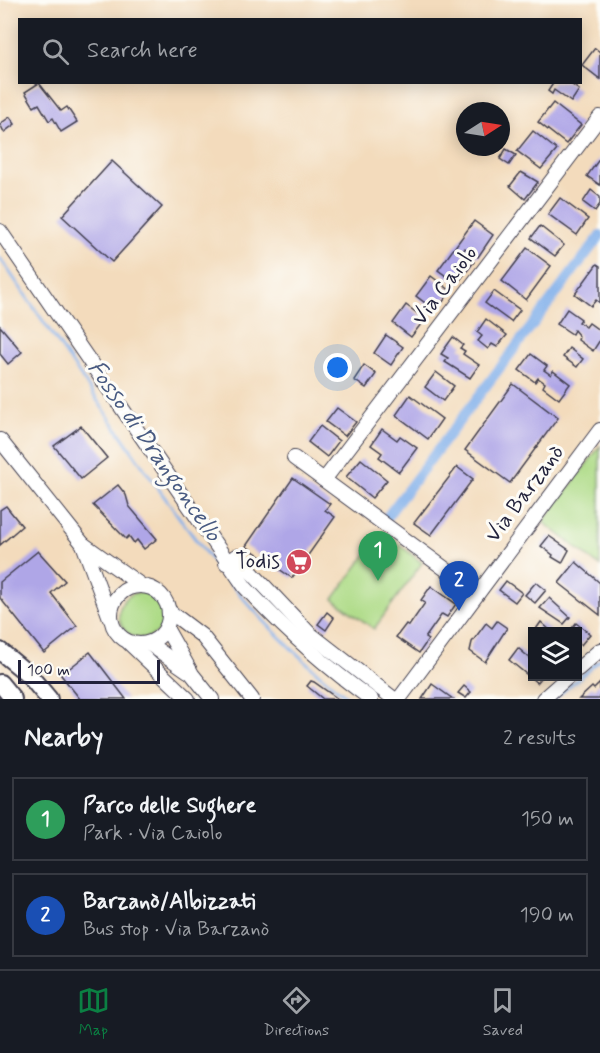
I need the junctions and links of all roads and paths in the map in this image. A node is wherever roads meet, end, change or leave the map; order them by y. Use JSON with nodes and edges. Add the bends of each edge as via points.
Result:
{"nodes":[{"id":1,"x":600,"y":117,"type":"edge"},
{"id":2,"x":0,"y":231,"type":"edge"},
{"id":3,"x":600,"y":430,"type":"edge"},
{"id":4,"x":0,"y":440,"type":"edge"},
{"id":5,"x":294,"y":458,"type":"dead end"},
{"id":6,"x":324,"y":480,"type":"junction"},
{"id":7,"x":83,"y":544,"type":"junction"},
{"id":8,"x":226,"y":562,"type":"junction"},
{"id":9,"x":142,"y":586,"type":"junction"},
{"id":10,"x":478,"y":593,"type":"junction"},
{"id":11,"x":169,"y":611,"type":"junction"},
{"id":12,"x":112,"y":622,"type":"junction"},
{"id":13,"x":166,"y":628,"type":"junction"},
{"id":14,"x":128,"y":642,"type":"junction"},
{"id":15,"x":148,"y":643,"type":"junction"},
{"id":16,"x":600,"y":650,"type":"edge"},
{"id":17,"x":0,"y":651,"type":"edge"},
{"id":18,"x":582,"y":666,"type":"edge"},
{"id":19,"x":192,"y":674,"type":"junction"},
{"id":20,"x":563,"y":681,"type":"edge"},
{"id":21,"x":0,"y":683,"type":"edge"},
{"id":22,"x":47,"y":696,"type":"edge"},
{"id":23,"x":13,"y":699,"type":"edge"},
{"id":24,"x":188,"y":699,"type":"edge"},
{"id":25,"x":212,"y":699,"type":"edge"},
{"id":26,"x":252,"y":699,"type":"edge"},
{"id":27,"x":371,"y":699,"type":"edge"},
{"id":28,"x":394,"y":699,"type":"edge"},
{"id":29,"x":399,"y":699,"type":"edge"},
{"id":30,"x":543,"y":699,"type":"edge"}],
"edges":[{"from":1,"to":6,"type":"street","name":"Via Caiolo"},
{"from":2,"to":8,"type":"street"},
{"from":3,"to":10,"type":"street","name":"Via Barzanò"},
{"from":4,"to":7,"type":"street"},
{"from":5,"to":6,"type":"street"},
{"from":6,"to":10,"type":"street"},
{"from":7,"to":9,"type":"street"},
{"from":7,"to":12,"type":"street"},
{"from":8,"to":27,"type":"street","via":[[289,634]]},
{"from":8,"to":28,"type":"street","via":[[236,556],[309,633]]},
{"from":9,"to":11,"type":"street","via":[[160,594]]},
{"from":9,"to":12,"type":"street","via":[[124,590],[118,596],[113,604]]},
{"from":10,"to":29,"type":"street","name":"Via Barzanò"},
{"from":11,"to":13,"type":"street"},
{"from":11,"to":26,"type":"street","via":[[202,636]]},
{"from":12,"to":14,"type":"street"},
{"from":13,"to":15,"type":"street"},
{"from":13,"to":19,"type":"street"},
{"from":14,"to":15,"type":"street"},
{"from":14,"to":24,"type":"street"},
{"from":15,"to":19,"type":"street"},
{"from":16,"to":18,"type":"street"},
{"from":17,"to":22,"type":"main road"},
{"from":19,"to":25,"type":"street"},
{"from":20,"to":30,"type":"street"},
{"from":21,"to":23,"type":"main road"}]}
